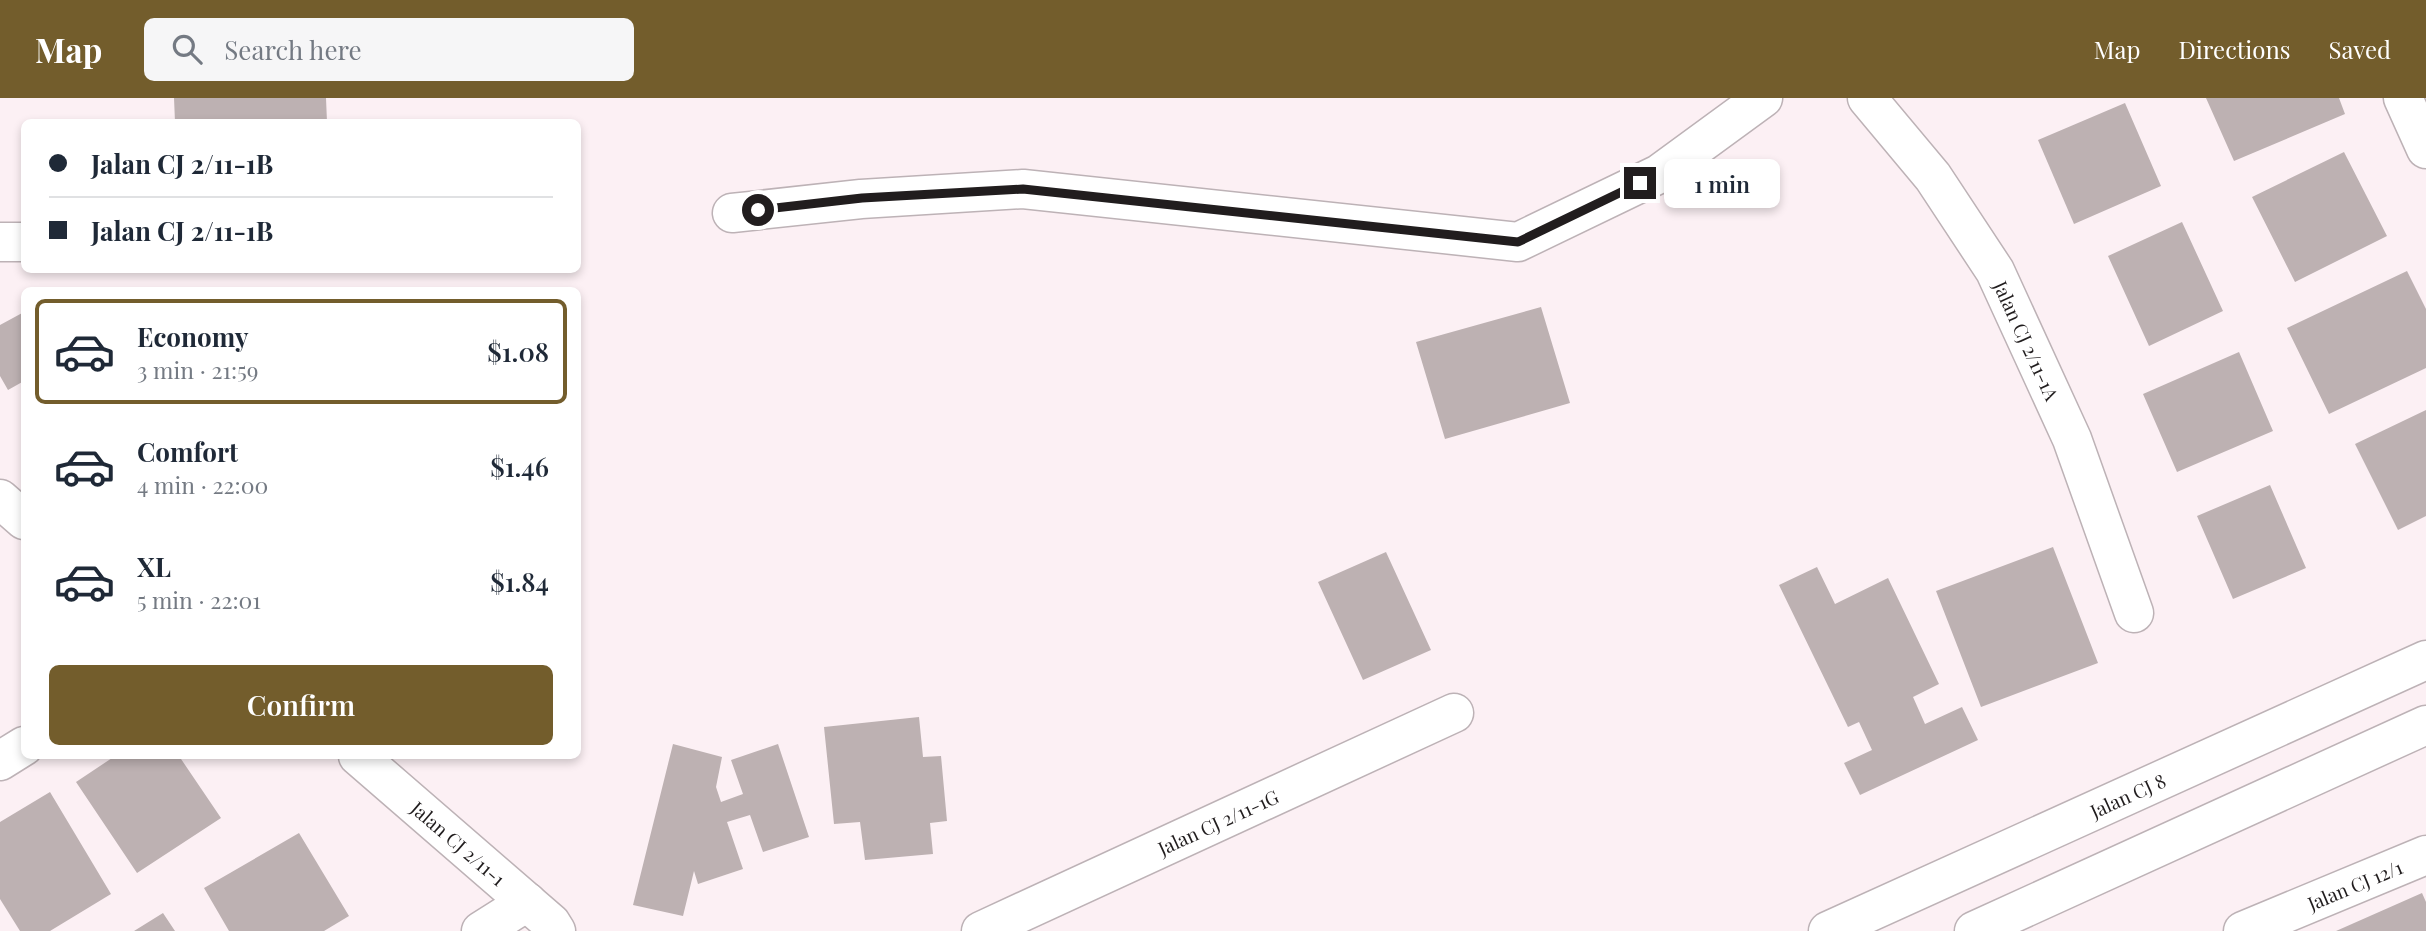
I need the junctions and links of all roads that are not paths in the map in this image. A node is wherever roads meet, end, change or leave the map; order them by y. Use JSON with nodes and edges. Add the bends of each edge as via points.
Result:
{"nodes":[{"id":1,"x":1763,"y":98,"type":"edge"},
{"id":2,"x":1867,"y":98,"type":"edge"},
{"id":3,"x":2403,"y":98,"type":"edge"},
{"id":4,"x":2426,"y":149,"type":"edge"},
{"id":5,"x":732,"y":213,"type":"dead end"},
{"id":6,"x":0,"y":242,"type":"edge"},
{"id":7,"x":21,"y":242,"type":"edge"},
{"id":8,"x":0,"y":499,"type":"edge"},
{"id":9,"x":21,"y":517,"type":"edge"},
{"id":10,"x":2134,"y":613,"type":"dead end"},
{"id":11,"x":2426,"y":660,"type":"edge"},
{"id":12,"x":1454,"y":713,"type":"dead end"},
{"id":13,"x":2426,"y":725,"type":"edge"},
{"id":14,"x":21,"y":748,"type":"edge"},
{"id":15,"x":361,"y":759,"type":"edge"},
{"id":16,"x":0,"y":761,"type":"edge"},
{"id":17,"x":2426,"y":856,"type":"edge"},
{"id":18,"x":527,"y":902,"type":"junction"},
{"id":19,"x":481,"y":931,"type":"edge"},
{"id":20,"x":556,"y":931,"type":"edge"},
{"id":21,"x":981,"y":931,"type":"edge"},
{"id":22,"x":1828,"y":931,"type":"edge"},
{"id":23,"x":1974,"y":931,"type":"edge"},
{"id":24,"x":2243,"y":931,"type":"edge"}],
"edges":[{"from":1,"to":5,"type":"street","via":[[1659,174],[1518,242],[1023,189],[862,198]]},
{"from":2,"to":10,"type":"street","name":"Jalan CJ 2/11-1A","via":[[1933,177],[1995,271],[2072,439]]},
{"from":3,"to":4,"type":"street"},
{"from":6,"to":7,"type":"street"},
{"from":8,"to":9,"type":"street"},
{"from":11,"to":22,"type":"street","name":"Jalan CJ 8"},
{"from":12,"to":21,"type":"street","name":"Jalan CJ 2/11-1G"},
{"from":13,"to":23,"type":"street"},
{"from":14,"to":16,"type":"street"},
{"from":15,"to":18,"type":"street","name":"Jalan CJ 2/11-1"},
{"from":17,"to":24,"type":"street","name":"Jalan CJ 12/1"},
{"from":18,"to":19,"type":"street"},
{"from":18,"to":20,"type":"street","name":"Jalan CJ 2/11-1"}]}
